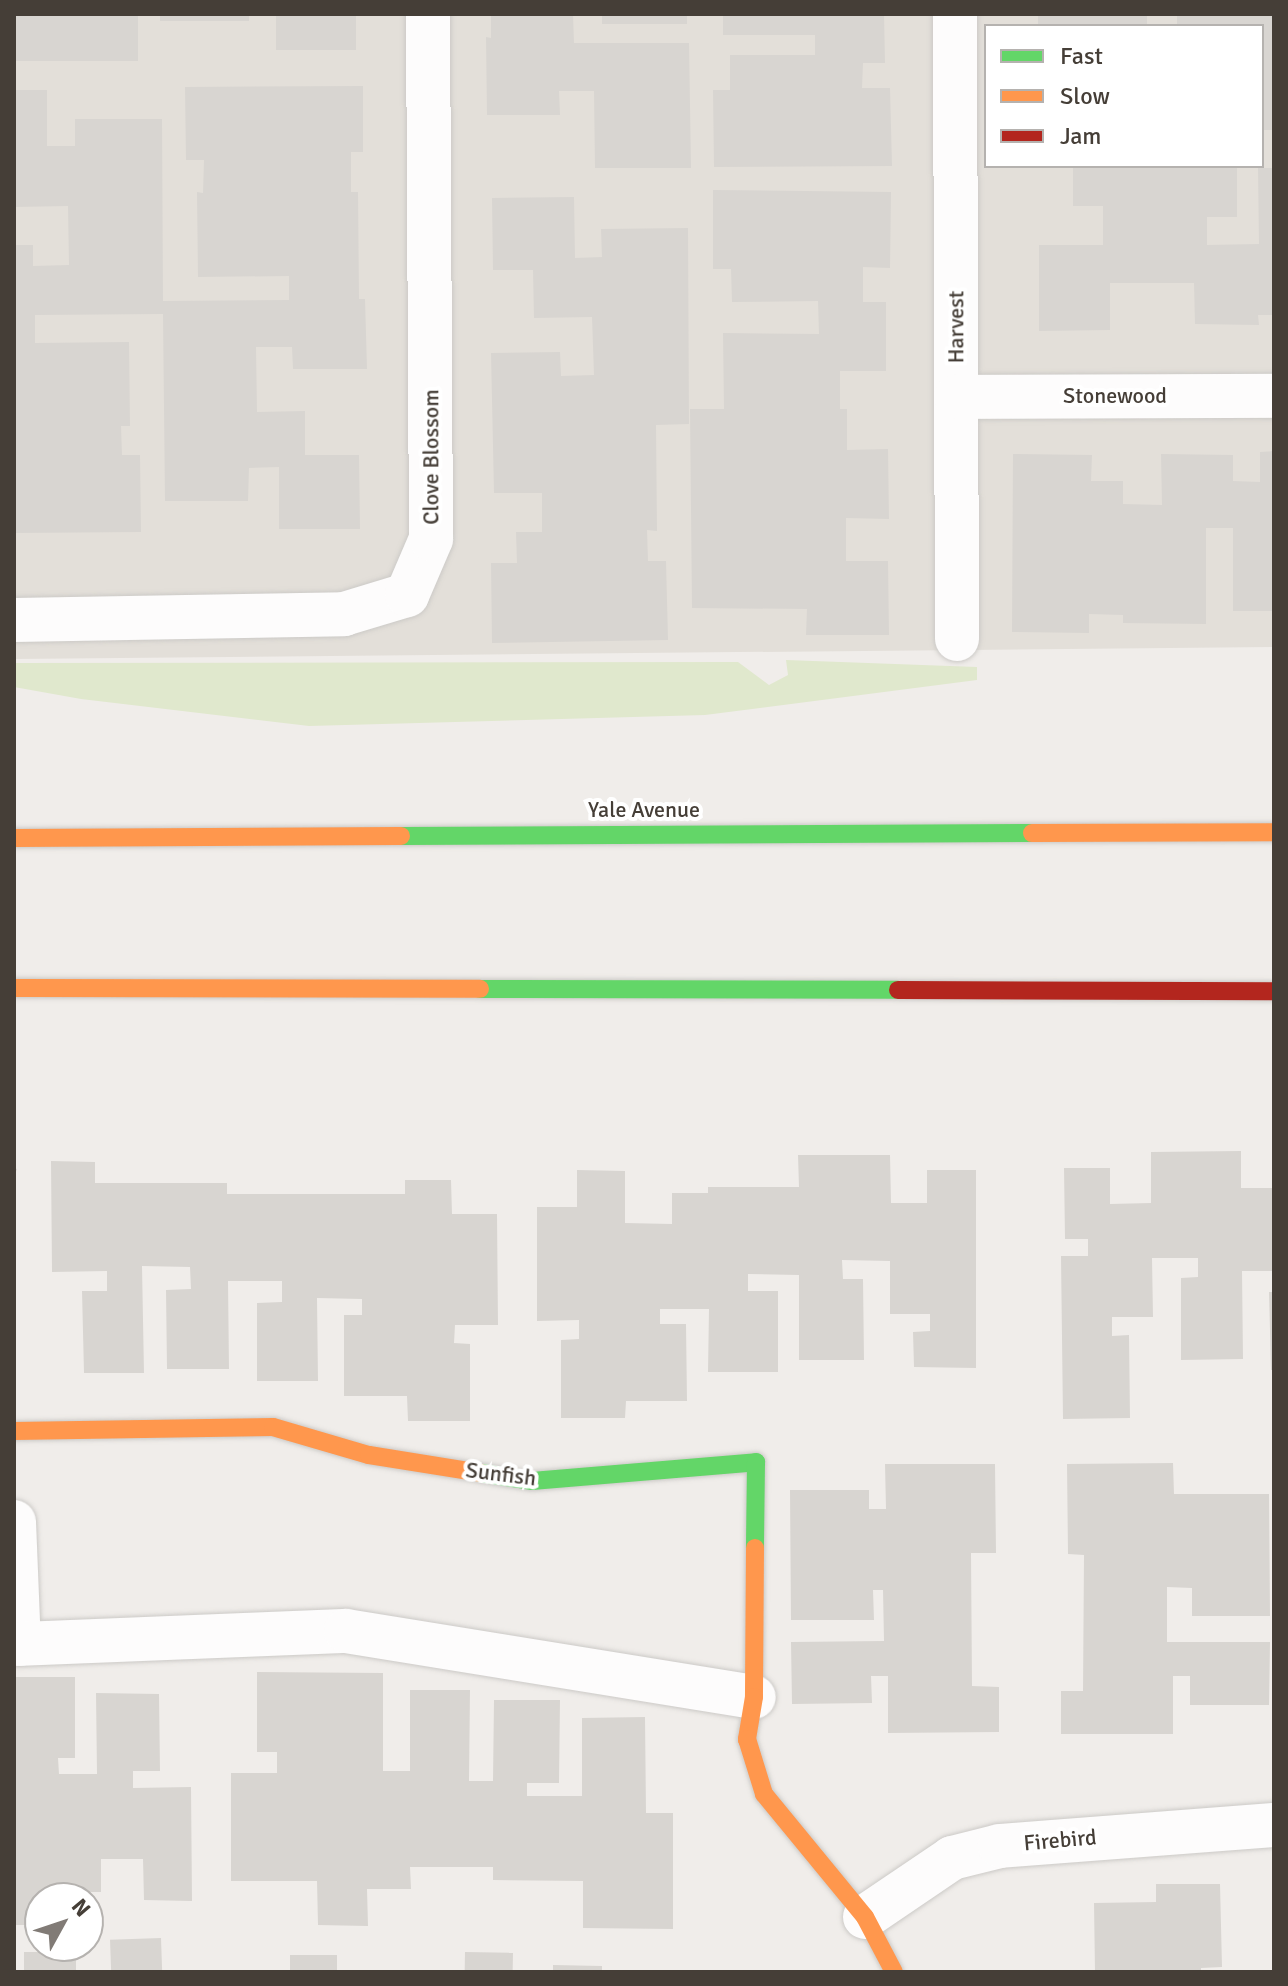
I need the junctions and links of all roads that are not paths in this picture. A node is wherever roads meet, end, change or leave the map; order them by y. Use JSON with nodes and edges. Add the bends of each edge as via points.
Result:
{"nodes":[{"id":1,"x":428,"y":14,"type":"edge"},
{"id":2,"x":955,"y":14,"type":"edge"},
{"id":3,"x":1274,"y":396,"type":"edge"},
{"id":4,"x":956,"y":397,"type":"junction"},
{"id":5,"x":14,"y":620,"type":"edge"},
{"id":6,"x":957,"y":639,"type":"dead end"},
{"id":7,"x":1274,"y":832,"type":"edge"},
{"id":8,"x":14,"y":838,"type":"edge"},
{"id":9,"x":14,"y":988,"type":"edge"},
{"id":10,"x":1274,"y":991,"type":"edge"},
{"id":11,"x":14,"y":1431,"type":"edge"},
{"id":12,"x":14,"y":1522,"type":"edge"},
{"id":13,"x":754,"y":1697,"type":"junction"},
{"id":14,"x":1274,"y":1825,"type":"edge"},
{"id":15,"x":865,"y":1917,"type":"junction"},
{"id":16,"x":894,"y":1972,"type":"edge"}],
"edges":[{"from":1,"to":5,"type":"street","name":"Clove Blossom","via":[[431,539],[407,595],[344,614]]},
{"from":2,"to":4,"type":"street","name":"Harvest"},
{"from":3,"to":4,"type":"street","name":"Stonewood"},
{"from":4,"to":6,"type":"street","name":"Harvest"},
{"from":7,"to":8,"type":"main road","name":"Yale Avenue"},
{"from":9,"to":10,"type":"main road"},
{"from":11,"to":13,"type":"main road","name":"Sunfish","via":[[273,1427],[369,1455],[532,1481],[756,1462]]},
{"from":12,"to":13,"type":"street","via":[[19,1644],[346,1631]]},
{"from":13,"to":15,"type":"main road","name":"Sunfish","via":[[747,1739],[764,1794]]},
{"from":14,"to":15,"type":"street","name":"Firebird","via":[[1000,1846],[952,1858]]},
{"from":15,"to":16,"type":"main road","name":"Sunfish"}]}
